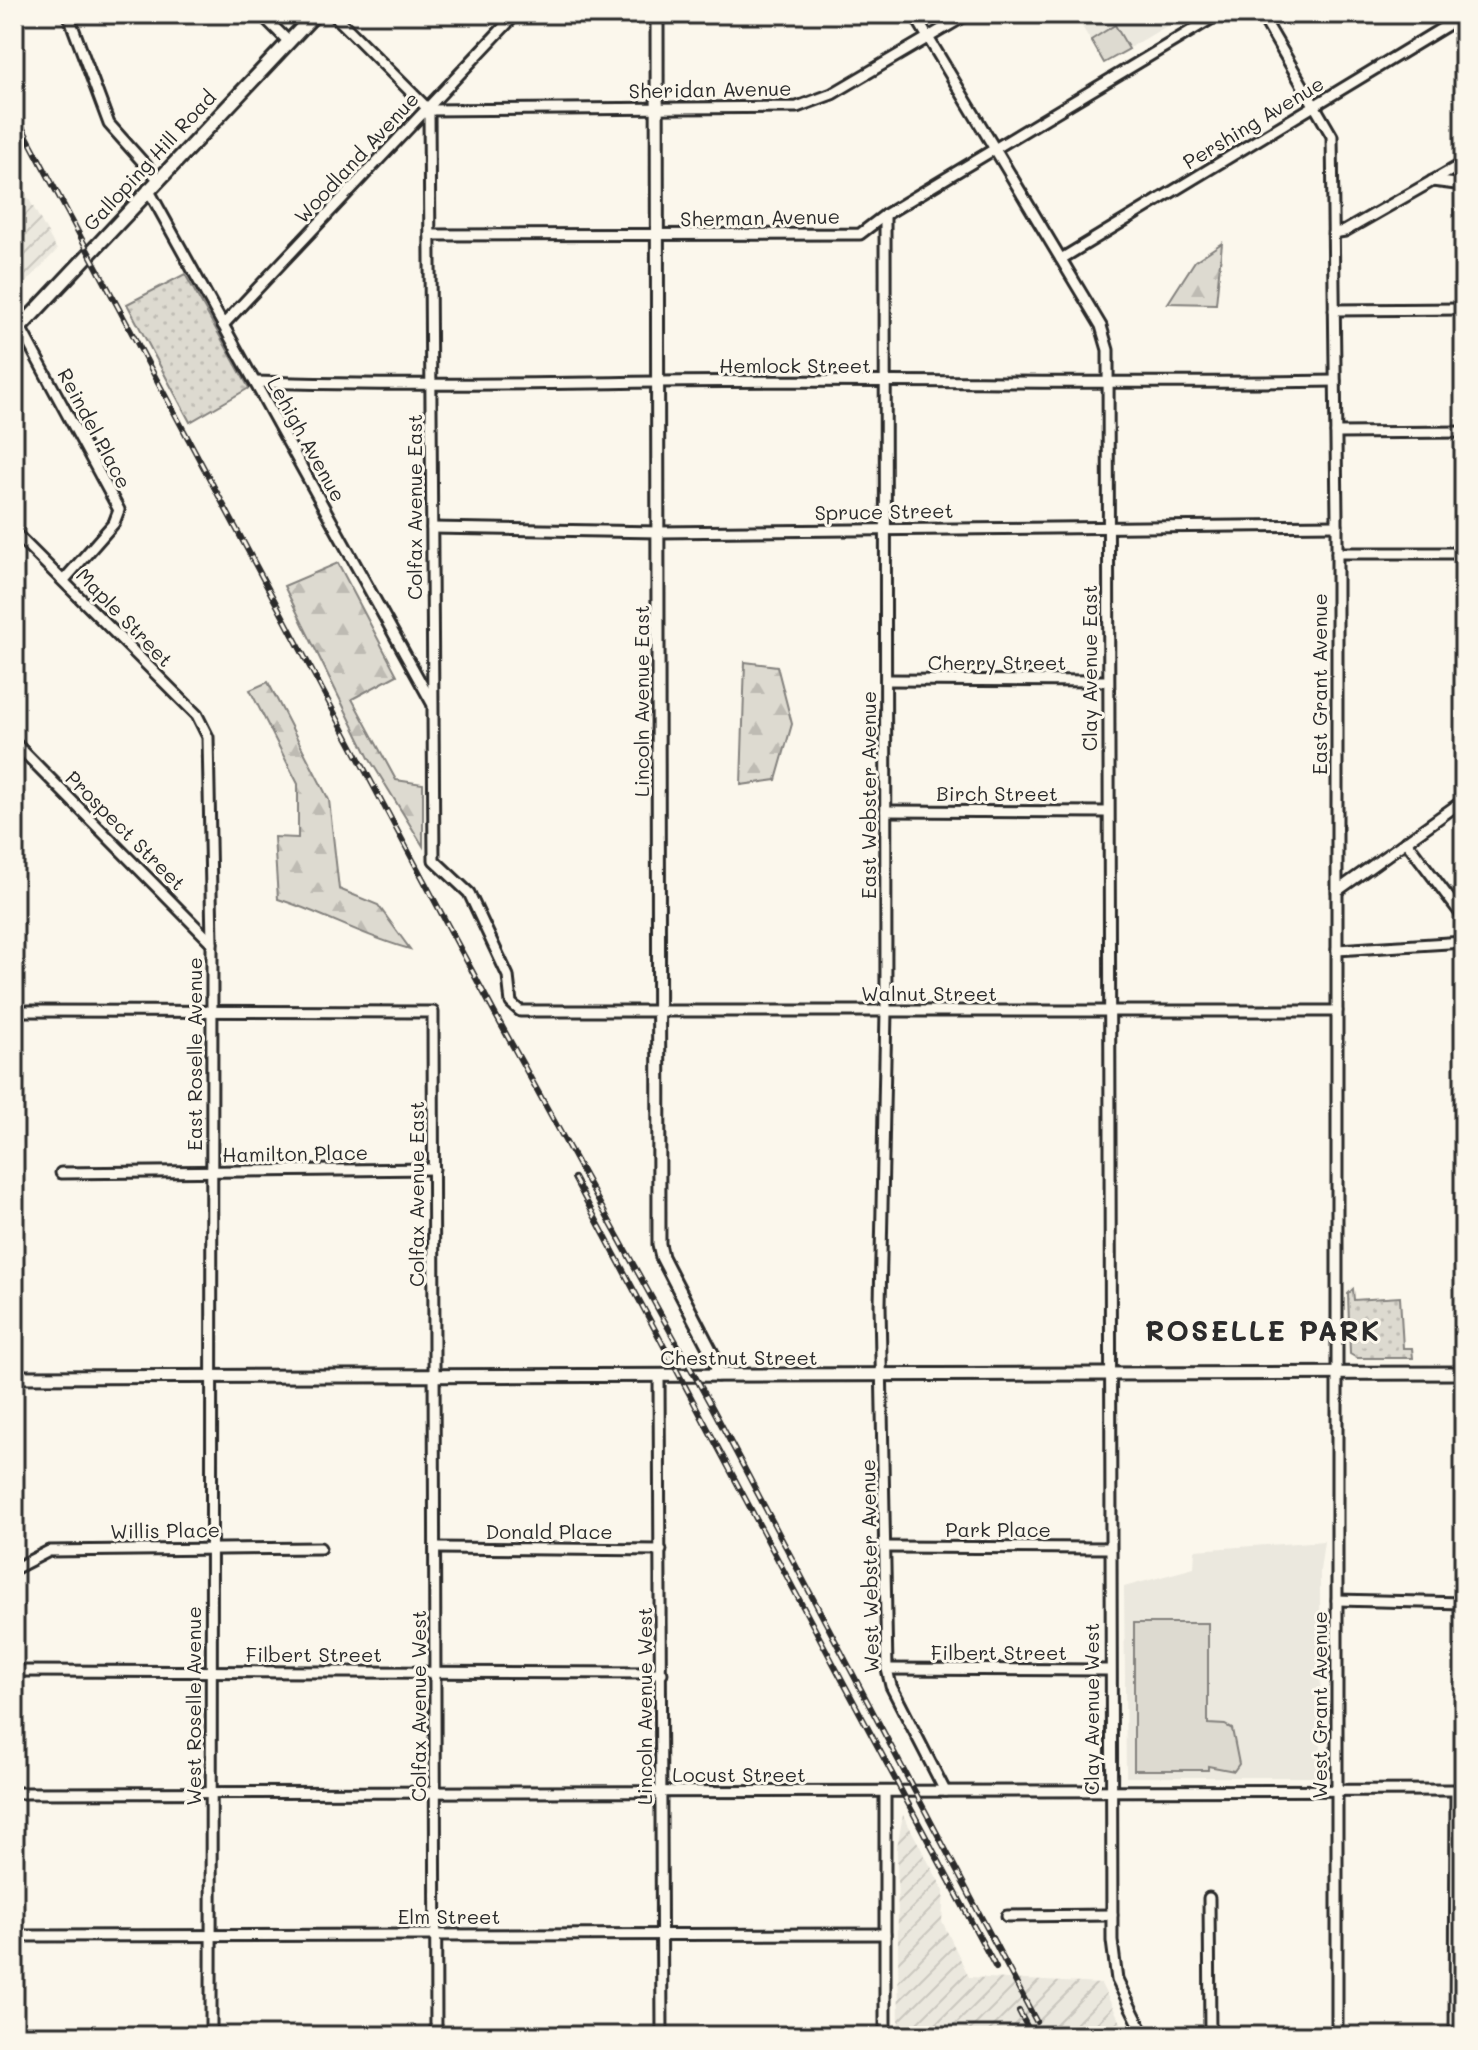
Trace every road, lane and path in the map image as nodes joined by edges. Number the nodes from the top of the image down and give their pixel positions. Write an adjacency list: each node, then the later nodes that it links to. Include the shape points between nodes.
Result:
1 (68, 14): 19 (street, via 109,124)
2 (261, 14): 13 (street)
3 (315, 14): 13 (main road, Galloping Hill Road)
4 (333, 14): 15 (street)
5 (516, 14): 15 (street, Woodland Avenue)
6 (657, 14): 16 (street, Lincoln Avenue East)
7 (914, 14): 12 (street, Clay Avenue East)
8 (968, 14): 12 (street, Sheridan Avenue)
9 (1219, 14): 17 (street, Sherman Avenue)
10 (1261, 14): 14 (street, East Grant Avenue)
11 (1464, 15): 14 (street, Pershing Avenue)
12 (928, 37): 16 (street, Sheridan Avenue, via 832,94 797,107); 17 (street, Clay Avenue East)
13 (289, 42): 19 (main road, Galloping Hill Road)
14 (1314, 106): 24 (street, East Grant Avenue, via 1332,136); 27 (street, Pershing Avenue)
15 (428, 109): 16 (street, Sheridan Avenue); 25 (street, Colfax Avenue East); 30 (street, Woodland Avenue)
16 (658, 109): 26 (street, Lincoln Avenue East)
17 (995, 149): 23 (street, Sherman Avenue); 27 (street, Clay Avenue East)
18 (1464, 163): 20 (street)
19 (158, 179): 22 (main road, Galloping Hill Road)
20 (1432, 181): 21 (street); 24 (street)
21 (1464, 185)
22 (148, 189): 30 (street, Lehigh Avenue); 31 (main road, Galloping Hill Road)
23 (885, 215): 26 (street, Sherman Avenue, via 860,234); 35 (street, East Webster Avenue)
24 (1333, 233): 29 (street, East Grant Avenue)
25 (430, 235): 26 (street, Sherman Avenue); 37 (street, Colfax Avenue East)
26 (658, 236): 34 (street, Lincoln Avenue East)
27 (1061, 259): 36 (street, Clay Avenue East, via 1106,336)
28 (1464, 309): 29 (street)
29 (1334, 310): 32 (street, East Grant Avenue)
30 (223, 325): 33 (street, Lehigh Avenue)
31 (17, 331): 48 (street, Reindel Place, via 119,510 114,523)
32 (1335, 381): 36 (street, Hemlock Street); 39 (street, East Grant Avenue)
33 (255, 382): 37 (street, Hemlock Street); 51 (street, Lehigh Avenue)
34 (658, 382): 35 (street, Hemlock Street); 37 (street, Hemlock Street); 45 (street, Lincoln Avenue East)
35 (885, 383): 36 (street, Hemlock Street); 43 (street, East Webster Avenue)
36 (1108, 384): 41 (street, Clay Avenue East)
37 (431, 387): 42 (street, Colfax Avenue East)
38 (1464, 432): 39 (street)
39 (1336, 433): 40 (street, East Grant Avenue)
40 (1337, 525): 41 (street, Spruce Street); 46 (street, East Grant Avenue)
41 (1106, 527): 43 (street, Spruce Street); 50 (street, Clay Avenue East)
42 (432, 528): 45 (street, Spruce Street); 51 (street, Colfax Avenue East)
43 (886, 529): 45 (street, Spruce Street); 49 (street, East Webster Avenue)
44 (14, 532): 48 (street, Maple Street)
45 (659, 532): 65 (street, Lincoln Avenue East)
46 (1337, 553): 47 (street); 58 (street, East Grant Avenue)
47 (1464, 553)
48 (64, 580): 52 (street, Maple Street, via 197,715)
49 (886, 680): 50 (street, Cherry Street); 55 (street, East Webster Avenue)
50 (1107, 681): 56 (street, Clay Avenue East)
51 (434, 706): 64 (street, Colfax Avenue East, via 434,860 469,893 508,976 511,1003)
52 (206, 731): 61 (street, East Roselle Avenue)
53 (14, 742): 61 (street, Prospect Street)
54 (1464, 800): 57 (street)
55 (886, 811): 56 (street, Birch Street); 66 (street, East Webster Avenue)
56 (1108, 812): 67 (street, Clay Avenue East)
57 (1406, 841): 58 (street); 59 (street)
58 (1337, 891): 62 (street, East Grant Avenue)
59 (1464, 918)
60 (1464, 942): 62 (street)
61 (212, 943): 69 (street, East Roselle Avenue)
62 (1337, 950): 68 (street, East Grant Avenue)
63 (14, 1011): 69 (street)
64 (520, 1011): 65 (street, Walnut Street)
65 (660, 1011): 66 (street, Walnut Street); 77 (street, Lincoln Avenue East, via 659,1244 716,1361)
66 (886, 1011): 67 (street, Walnut Street); 78 (street, East Webster Avenue)
67 (1109, 1011): 68 (street, Walnut Street); 74 (street, Clay Avenue East)
68 (1337, 1011): 75 (street, East Grant Avenue)
69 (210, 1014): 70 (street, Colfax Avenue East, via 433,1012); 72 (street, East Roselle Avenue)
70 (434, 1169): 72 (street, Hamilton Place); 80 (street, Colfax Avenue East)
71 (61, 1173): 72 (street, Hamilton Place)
72 (211, 1173): 79 (street, East Roselle Avenue)
73 (1464, 1373): 75 (street, Chestnut Street)
74 (1112, 1374): 75 (street, Chestnut Street); 78 (street, Chestnut Street); 86 (street, Clay Avenue West)
75 (1337, 1374): 89 (street, West Grant Avenue)
76 (659, 1375): 77 (street, Chestnut Street); 80 (street, Chestnut Street); 87 (street, Lincoln Avenue West)
77 (717, 1375): 78 (street, Chestnut Street)
78 (883, 1375): 83 (street, West Webster Avenue)
79 (212, 1376): 80 (street, Chestnut Street); 81 (street, Chestnut Street); 82 (street, West Roselle Avenue)
80 (436, 1376): 85 (street, Colfax Avenue West)
81 (14, 1377)
82 (212, 1547): 84 (street, Willis Place); 88 (street, Willis Place, via 49,1551); 94 (street, West Roselle Avenue)
83 (886, 1547): 86 (street, Park Place); 91 (street, West Webster Avenue)
84 (320, 1548)
85 (436, 1548): 87 (street, Donald Place); 95 (street, Colfax Avenue West)
86 (1109, 1548): 92 (street, Clay Avenue West)
87 (661, 1550): 96 (street, Lincoln Avenue West)
88 (14, 1569)
89 (1337, 1600): 90 (street); 98 (street, West Grant Avenue)
90 (1464, 1603)
91 (887, 1669): 92 (street, Filbert Street); 101 (street, West Webster Avenue)
92 (1110, 1670): 97 (street, Clay Avenue West)
93 (14, 1671): 94 (street, Filbert Street)
94 (211, 1671): 95 (street, Filbert Street); 102 (street, West Roselle Avenue)
95 (435, 1672): 96 (street, Filbert Street); 103 (street, Colfax Avenue West)
96 (662, 1673): 100 (street, Lincoln Avenue West)
97 (1109, 1790): 98 (street, Locust Street); 101 (street, Locust Street); 107 (street, Clay Avenue West)
98 (1337, 1790): 99 (street, Locust Street); 120 (street, West Grant Avenue)
99 (1460, 1790): 121 (street)
100 (662, 1791): 103 (street, Locust Street); 104 (street, Locust Street); 110 (street, Lincoln Avenue West)
101 (945, 1791): 104 (street, Locust Street)
102 (210, 1792): 103 (street, Locust Street); 105 (street, Locust Street); 112 (street, West Roselle Avenue)
103 (435, 1792): 109 (street, Colfax Avenue West)
104 (885, 1792): 111 (street)
105 (14, 1793)
106 (1209, 1898): 119 (street)
107 (1112, 1915): 108 (street); 118 (street, Clay Avenue West, via 1117,1980)
108 (1007, 1916)
109 (436, 1934): 110 (street, Elm Street); 112 (street, Elm Street); 115 (street, Colfax Avenue West)
110 (664, 1934): 111 (street, Elm Street); 116 (street, Lincoln Avenue West)
111 (885, 1934): 117 (street)
112 (211, 1935): 113 (street, Elm Street); 114 (street, West Roselle Avenue)
113 (14, 1936)
114 (211, 2036)
115 (436, 2036)
116 (662, 2036)
117 (885, 2036)
118 (1145, 2036)
119 (1210, 2036)
120 (1337, 2036)
121 (1455, 2036)

